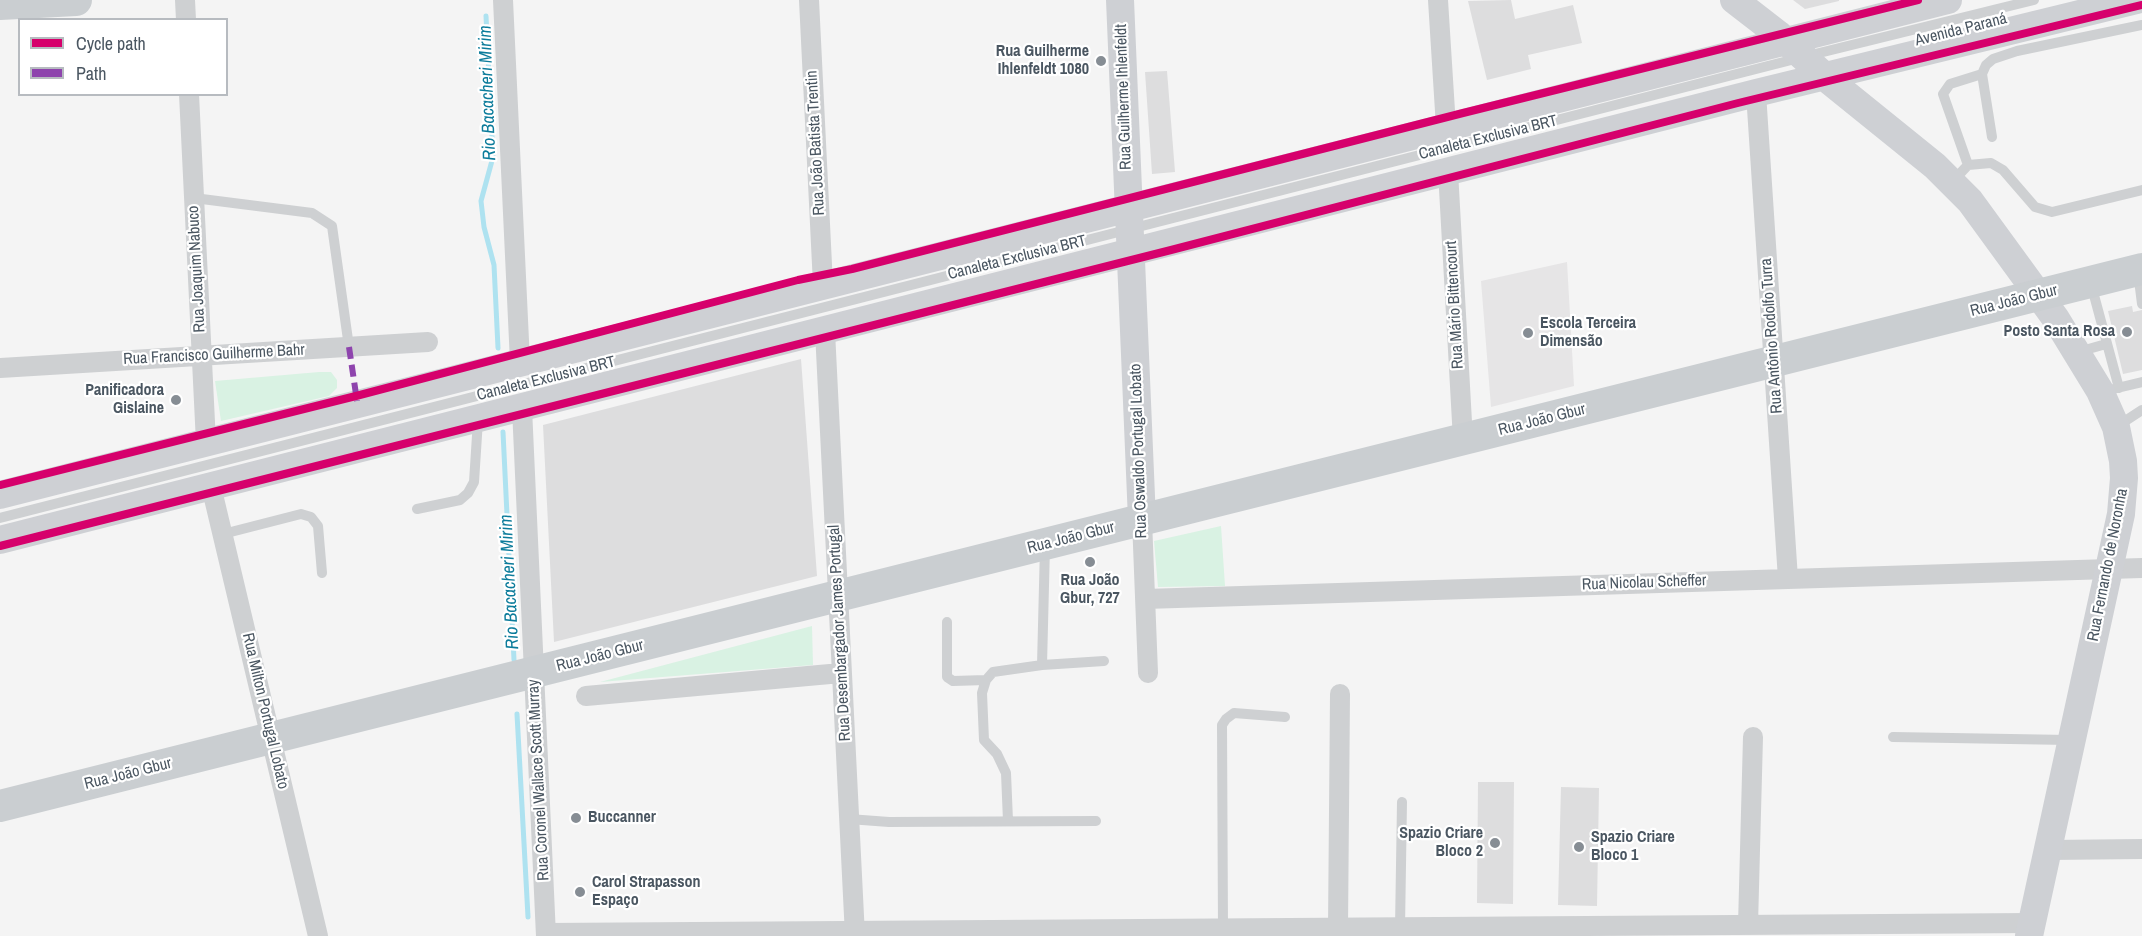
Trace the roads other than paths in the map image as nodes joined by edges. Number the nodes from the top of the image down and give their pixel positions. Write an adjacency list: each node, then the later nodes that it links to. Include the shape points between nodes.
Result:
1 (76, 0): 11 (main road)
2 (185, 0): 12 (street)
3 (503, 0): 39 (street)
4 (809, 0): 28 (street, Rua João Batista Trentin)
5 (1120, 0): 25 (street, Rua Guilherme Ihlenfeldt)
6 (1438, 0): 19 (street)
7 (1734, 0): 14 (street, Rua Fernando de Noronha)
8 (1947, 0): 14 (street, Avenida Paraná)
9 (2034, 0): 14 (lane, Canaleta Exclusiva BRT)
10 (2137, 0): 16 (street, Avenida Paraná)
11 (0, 4)
12 (186, 18)
13 (2142, 25): 15 (lane, via 2017,51 1993,59)
14 (1794, 49): 16 (street, Rua Fernando de Noronha); 19 (street, Avenida Paraná); 25 (lane, Canaleta Exclusiva BRT)
15 (1982, 74): 20 (lane); 22 (lane, via 1950,84 1943,94)
16 (1826, 77): 17 (street, Avenida Paraná); 22 (street, Rua Fernando de Noronha)
17 (1756, 93): 21 (street, Avenida Paraná); 40 (street, Rua Antônio Rodolfo Turra)
18 (189, 96): 24 (street, Rua Joaquim Nabuco)
19 (1446, 127): 25 (street, Avenida Paraná)
20 (1992, 137)
21 (1448, 171): 25 (street, Avenida Paraná); 48 (street, Rua Mário Bittencourt)
22 (1960, 173): 23 (lane, via 1991,163 2003,170 2034,207 2052,212); 29 (street, Rua Fernando de Noronha, via 1987,222)
23 (2142, 190)
24 (194, 198): 34 (lane, via 312,213 332,226); 36 (street, Rua Joaquim Nabuco)
25 (1129, 230): 28 (street, Avenida Paraná); 31 (street, Avenida Paraná); 37 (lane, Canaleta Exclusiva BRT); 53 (street, Rua Oswaldo Portugal Lobato)
26 (2140, 270): 27 (main road, Rua João Gbur); 30 (lane)
27 (2091, 282): 29 (main road, Rua João Gbur); 33 (lane, via 2106,325)
28 (823, 285): 39 (street, Avenida Paraná)
29 (2039, 295): 35 (street, Rua Fernando de Noronha); 40 (main road, Rua João Gbur)
30 (2142, 304)
31 (825, 331): 38 (street, Avenida Paraná); 61 (street, Rua Desembargador James Portugal)
32 (428, 342): 34 (street, Rua Francisco Guilherme Bahr)
33 (2106, 344): 35 (lane); 43 (lane)
34 (349, 347): 36 (street, Rua Francisco Guilherme Bahr)
35 (2077, 352): 43 (street, Rua Fernando de Noronha)
36 (201, 356): 41 (street, Rua Francisco Guilherme Bahr); 49 (street, Rua Joaquim Nabuco)
37 (628, 358): 38 (lane); 49 (lane, Canaleta Exclusiva BRT)
38 (719, 358): 44 (street, Avenida Paraná)
39 (519, 362): 49 (street, Avenida Paraná)
40 (1774, 362): 48 (main road, Rua João Gbur); 60 (street, Rua Antônio Rodolfo Turra)
41 (0, 368)
42 (2142, 382): 43 (lane)
43 (2110, 390): 47 (street, Rua Fernando de Noronha)
44 (522, 408): 46 (street, Avenida Paraná); 66 (street, Rua Coronel Wallace Scott Murray)
45 (2142, 410): 47 (lane)
46 (478, 419): 49 (street, Avenida Paraná); 51 (lane, via 474,482 468,493 460,500)
47 (2116, 427): 58 (street, Rua Fernando de Noronha, via 2123,461 2124,496)
48 (1463, 440): 53 (main road, Rua João Gbur)
49 (209, 465): 50 (street, Avenida Paraná); 52 (lane, Canaleta Exclusiva BRT); 54 (street, Rua Milton Portugal Lobato); 55 (street, Avenida Paraná)
50 (0, 495)
51 (417, 509)
52 (0, 518)
53 (1142, 520): 56 (main road, Rua João Gbur); 62 (street, Rua Oswaldo Portugal Lobato)
54 (223, 534): 59 (lane, via 301,513 318,526); 75 (street, Rua Milton Portugal Lobato)
55 (0, 540)
56 (1045, 544): 61 (main road, Rua João Gbur); 65 (lane)
57 (2142, 568): 58 (street, Rua Nicolau Scheffer)
58 (2110, 569): 60 (street, Rua Nicolau Scheffer); 76 (street, Rua Fernando de Noronha)
59 (322, 573)
60 (1788, 579): 62 (street, Rua Nicolau Scheffer)
61 (838, 596): 66 (main road, Rua João Gbur); 67 (street, Rua Desembargador James Portugal)
62 (1145, 599): 68 (street, Rua Oswaldo Portugal Lobato)
63 (947, 622): 69 (lane, via 947,677 953,681)
64 (1104, 661): 65 (lane)
65 (1042, 665): 69 (lane, via 993,672)
66 (534, 672): 75 (main road, Rua João Gbur); 93 (street, Rua Coronel Wallace Scott Murray)
67 (842, 673): 71 (street); 79 (street, Rua Desembargador James Portugal)
68 (1148, 673)
69 (986, 680): 80 (lane, via 982,693 984,740 1006,772)
70 (1340, 694): 85 (street)
71 (586, 696)
72 (1285, 717): 87 (lane, via 1234,713 1222,725)
73 (1753, 737): 84 (street)
74 (1893, 737): 76 (lane)
75 (271, 738): 78 (main road, Rua João Gbur); 94 (street, Rua Milton Portugal Lobato)
76 (2072, 740): 83 (street, Rua Fernando de Noronha)
77 (1402, 802): 86 (lane)
78 (0, 806)
79 (849, 819): 80 (lane); 92 (street, Rua Desembargador James Portugal)
80 (1008, 821): 81 (lane)
81 (1096, 821)
82 (2142, 849): 83 (street)
83 (2049, 850): 89 (street, Rua Fernando de Noronha)
84 (1748, 925): 88 (street); 90 (street)
85 (1338, 928): 86 (street); 87 (street)
86 (1401, 928): 90 (street)
87 (1223, 929): 91 (street)
88 (1795, 930): 89 (street)
89 (2030, 930)
90 (1487, 932)
91 (1172, 933): 92 (street)
92 (854, 934): 93 (street)
93 (546, 935)
94 (318, 936)

